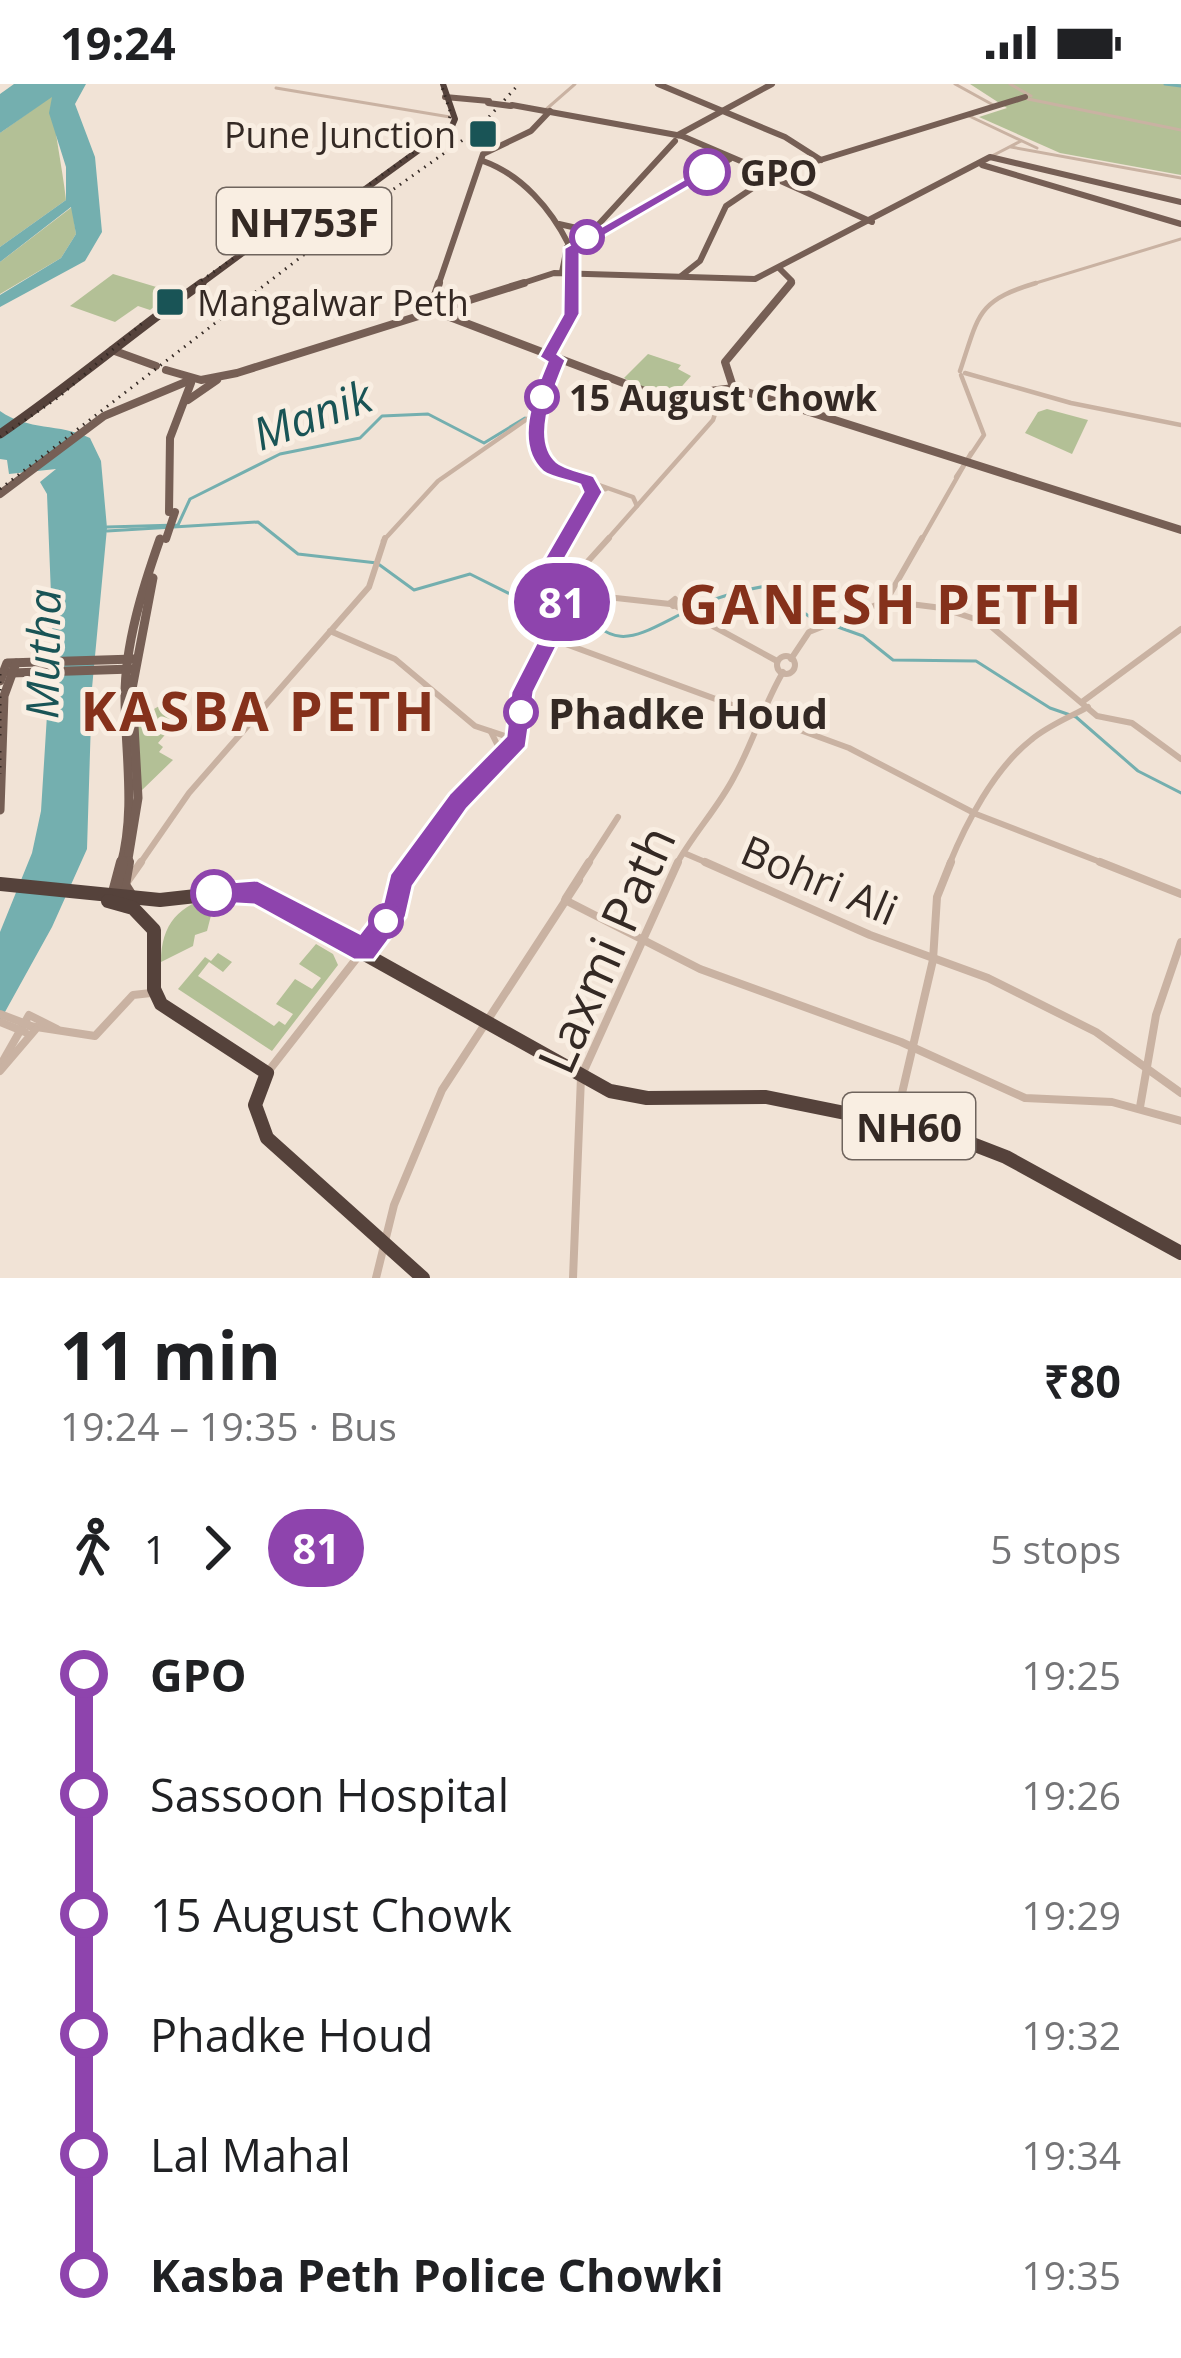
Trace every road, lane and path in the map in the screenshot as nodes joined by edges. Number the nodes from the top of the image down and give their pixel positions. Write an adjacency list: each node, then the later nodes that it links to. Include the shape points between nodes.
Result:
1 (441, 84): 9 (highway)
2 (575, 84): 12 (street)
3 (662, 84): 11 (main road)
4 (773, 84): 11 (main road)
5 (955, 84): 10 (street)
6 (1010, 84): 8 (street)
7 (279, 86): 9 (street, via 431,114)
8 (1028, 98): 10 (main road); 14 (street)
9 (447, 102): 12 (main road, bridge); 37 (highway, NH753F, via 448,125 363,189 268,234); 37 (highway, NH753F, via 452,126 357,195 263,240)
10 (997, 107): 13 (main road)
11 (724, 109): 15 (main road); 20 (main road)
12 (548, 111): 15 (main road); 15 (main road); 21 (main road, via 531,131 489,150)
13 (969, 116): 16 (street); 20 (main road)
14 (1181, 129)
15 (679, 138): 19 (main road); 26 (main road)
16 (1016, 144): 17 (street); 17 (street); 18 (street)
17 (1037, 150): 24 (street)
18 (991, 158): 22 (main road); 25 (main road); 27 (main road)
19 (729, 160): 23 (main road); 28 (main road)
20 (824, 160): 23 (main road)
21 (487, 164): 29 (main road); 38 (main road)
22 (982, 165): 27 (main road); 30 (main road)
23 (773, 176): 27 (main road); 36 (main road, via 726,206 700,261)
24 (1181, 178)
25 (1181, 202)
26 (603, 220): 28 (main road); 31 (main road)
27 (872, 221): 34 (main road)
28 (614, 222): 33 (main road)
29 (559, 224): 31 (main road); 33 (main road)
30 (1181, 224)
31 (590, 231): 33 (main road)
32 (1181, 239): 41 (street, via 985,303)
33 (572, 246): 35 (main road)
34 (779, 269): 36 (main road, via 749,284); 45 (main road, via 788,283 726,356)
35 (569, 275): 36 (main road); 38 (main road); 38 (main road); 40 (main road, via 572,314)
36 (681, 278)
37 (200, 282): 39 (highway, NH753F)
38 (433, 311): 40 (main road); 42 (main road); 43 (main road)
39 (113, 355): 43 (main road); 46 (highway, NH753F); 46 (highway, NH753F)
40 (553, 358): 45 (main road, via 661,397); 48 (street)
41 (962, 373): 49 (street); 51 (street, via 984,435)
42 (217, 380): 43 (main road); 47 (main road)
43 (192, 381): 44 (main road); 47 (main road)
44 (171, 390): 47 (main road); 55 (main road, via 93,423)
45 (729, 391): 51 (main road); 56 (street)
46 (54, 395): 50 (highway, NH753F)
47 (186, 398): 66 (main road, bridge, via 172,512 144,584)
48 (540, 410): 52 (street, via 543,460); 61 (street, via 499,434 392,528 368,587)
49 (1181, 425)
50 (0, 430)
51 (967, 460): 57 (main road); 59 (street)
52 (587, 481): 53 (street); 54 (street)
53 (608, 488): 54 (street); 56 (street)
54 (593, 492): 58 (street, via 550,566)
55 (0, 494)
56 (639, 500): 58 (street)
57 (1181, 532)
58 (562, 592): 62 (street); 63 (street, via 673,605)
59 (886, 601): 64 (street, via 809,632); 69 (street, via 987,623)
60 (1181, 629): 69 (street)
61 (330, 631): 71 (street, via 395,659 466,721); 84 (street, via 188,793)
62 (551, 639): 70 (street); 72 (street, via 522,692)
63 (761, 654): 65 (street); 68 (street)
64 (790, 658): 65 (street); 68 (street, Laxmi Path, via 795,669)
65 (777, 661): 68 (street)
66 (131, 664): 67 (main road); 75 (main road, via 123,733)
67 (11, 670): 76 (main road)
68 (781, 676): 70 (street, Laxmi Path)
69 (1084, 705): 74 (street, via 1100,718 1132,723); 77 (street, via 1032,738)
70 (758, 716): 77 (street, via 849,748); 79 (street, Laxmi Path, via 734,778)
71 (491, 732): 72 (street); 73 (street)
72 (518, 740): 73 (street)
73 (502, 754): 87 (street, via 400,883 396,908)
74 (1181, 759)
75 (134, 799): 82 (main road); 84 (main road)
76 (0, 810)
77 (976, 814): 81 (street); 88 (street, via 937,897)
78 (618, 817): 83 (street)
79 (683, 853): 86 (street, Laxmi Path); 88 (street, Bohri Ali)
80 (0, 884): 82 (highway, NH60)
81 (1181, 894)
82 (112, 898): 84 (highway, NH60)
83 (566, 899): 86 (street); 91 (street)
84 (142, 901): 87 (highway, NH60, via 250,890); 89 (highway, via 157,943)
85 (1181, 942): 95 (street)
86 (642, 944): 94 (street); 98 (street, Laxmi Path)
87 (364, 950): 91 (highway, NH60); 97 (street)
88 (933, 960): 94 (street); 95 (street, Bohri Ali, via 1077,1021)
89 (154, 994): 92 (street, via 133,995 95,1036); 97 (highway)
90 (0, 1018): 93 (street, bridge)
91 (487, 1022): 98 (highway, NH60); 103 (street, via 432,1112)
92 (57, 1029): 93 (street); 96 (street, via 29,1015)
93 (30, 1030): 96 (street)
94 (913, 1047): 100 (street, via 1028,1099); 102 (street)
95 (1148, 1068): 99 (street, Bohri Ali); 100 (street)
96 (0, 1069)
97 (268, 1072): 103 (highway, via 255,1105 267,1138)
98 (581, 1077): 102 (highway, NH60, via 647,1098 766,1097); 107 (street, Laxmi Path)
99 (1181, 1093)
100 (1139, 1108): 101 (street)
101 (1181, 1121)
102 (896, 1123): 104 (highway, NH60, via 998,1153)
103 (387, 1244): 105 (street); 106 (highway)
104 (1181, 1253)
105 (376, 1278)
106 (423, 1278)
107 (573, 1278)

